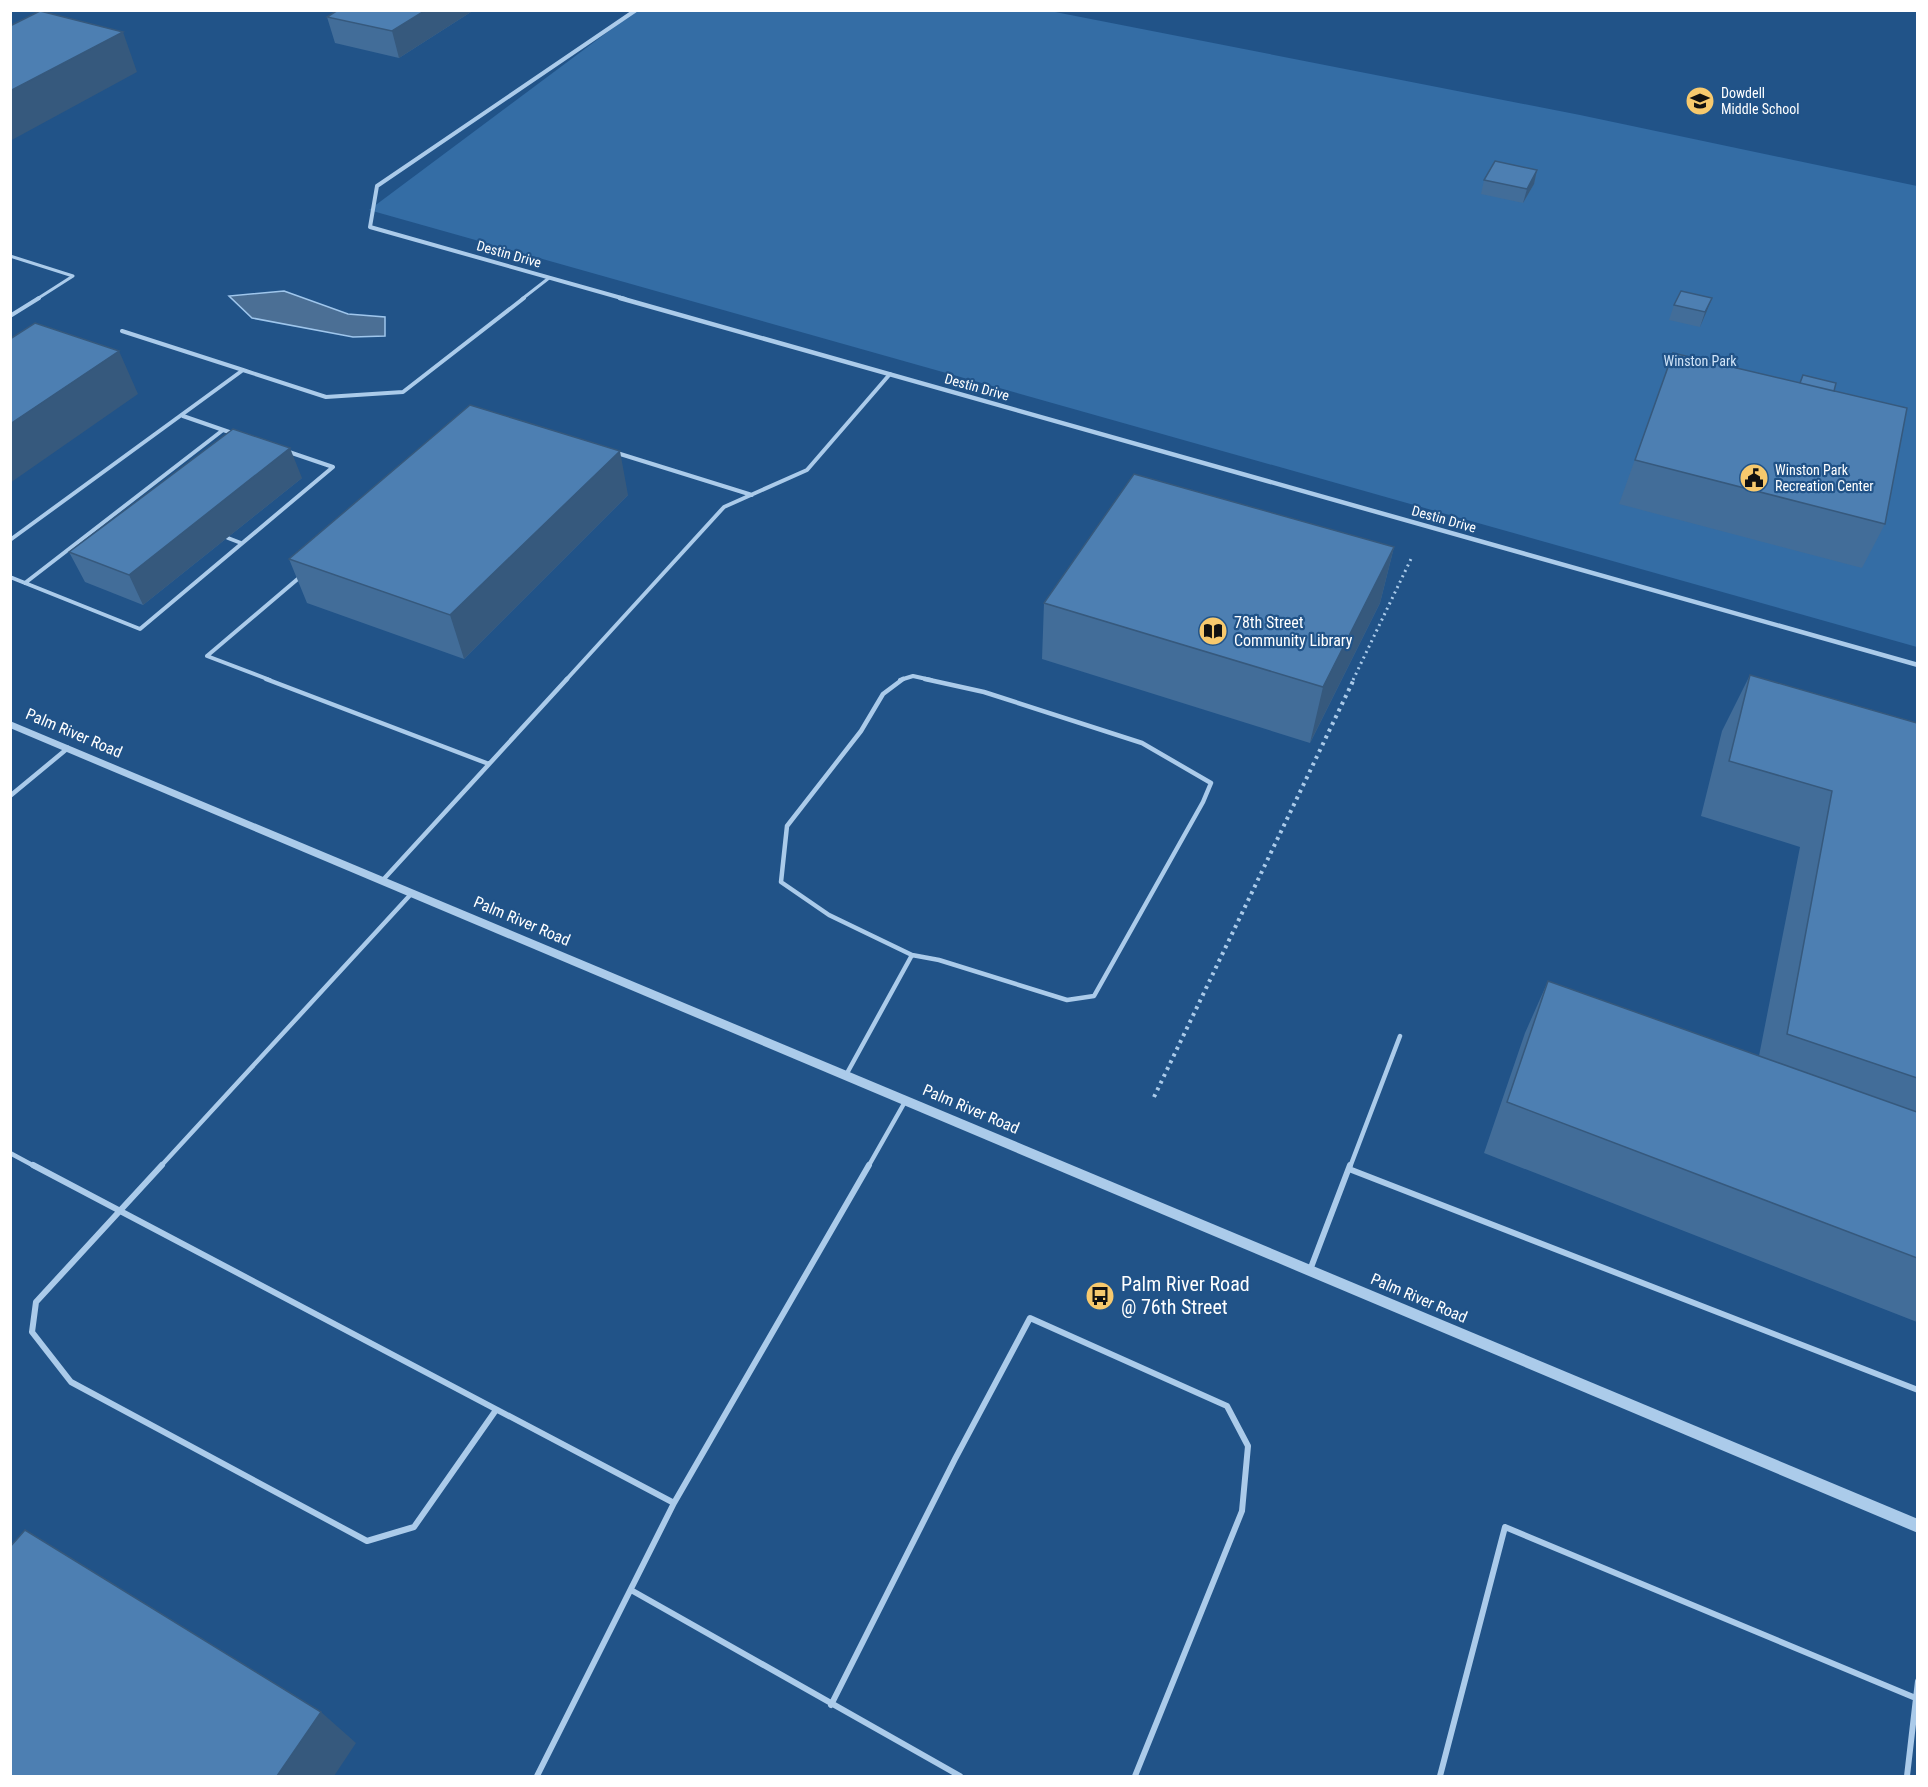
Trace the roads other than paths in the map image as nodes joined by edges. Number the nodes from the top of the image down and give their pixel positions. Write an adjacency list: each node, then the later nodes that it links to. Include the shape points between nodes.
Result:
1 (636, 10): 3 (street, Destin Drive, via 377,186 370,227)
2 (10, 255): 4 (lane, via 73,276)
3 (549, 278): 6 (lane, via 403,392 326,396); 7 (street, Destin Drive)
4 (10, 316)
5 (122, 331): 6 (lane)
6 (243, 370): 8 (lane)
7 (890, 374): 13 (lane, via 807,470); 22 (street, Destin Drive)
8 (183, 416): 9 (lane); 17 (lane)
9 (223, 430): 10 (lane); 14 (lane)
10 (234, 434)
11 (278, 448): 18 (lane, via 333,467)
12 (608, 450): 13 (lane)
13 (752, 495): 25 (lane, via 724,507)
14 (128, 503): 15 (lane); 21 (lane)
15 (138, 507)
16 (228, 538): 18 (lane)
17 (10, 540)
18 (241, 543): 21 (lane, via 140,629)
19 (305, 573): 25 (lane, via 207,656)
20 (10, 577): 21 (lane)
21 (25, 583)
22 (1917, 665)
23 (10, 724): 24 (street, Palm River Road)
24 (68, 748): 26 (lane); 27 (street, Palm River Road)
25 (489, 764): 27 (lane)
26 (10, 796)
27 (382, 880): 28 (street, Palm River Road)
28 (412, 893): 31 (street, Palm River Road); 35 (lane)
29 (912, 955): 29 (lane, via 1067,1000 1094,996 1211,783 1142,742 984,692 913,676 901,679 883,694 861,731 787,826 781,882 830,915); 31 (lane)
30 (1400, 1036): 34 (lane)
31 (846, 1075): 32 (street, Palm River Road)
32 (906, 1100): 36 (street, Palm River Road); 39 (lane)
33 (10, 1153): 35 (lane)
34 (1348, 1169): 36 (lane); 37 (lane)
35 (119, 1210): 38 (lane); 38 (lane, via 36,1302 32,1332 71,1382 367,1541 414,1527)
36 (1310, 1270): 40 (street, Palm River Road)
37 (1917, 1390)
38 (496, 1410): 39 (lane)
39 (674, 1503): 41 (lane)
40 (1917, 1526)
41 (631, 1590): 44 (lane); 45 (lane)
42 (1917, 1681): 43 (lane)
43 (1917, 1699): 48 (lane, via 1505,1527); 49 (lane)
44 (831, 1705): 46 (lane); 47 (lane, via 1030,1318 1227,1406 1248,1446 1242,1511)
45 (537, 1776)
46 (960, 1776)
47 (1135, 1776)
48 (1440, 1776)
49 (1907, 1776)

